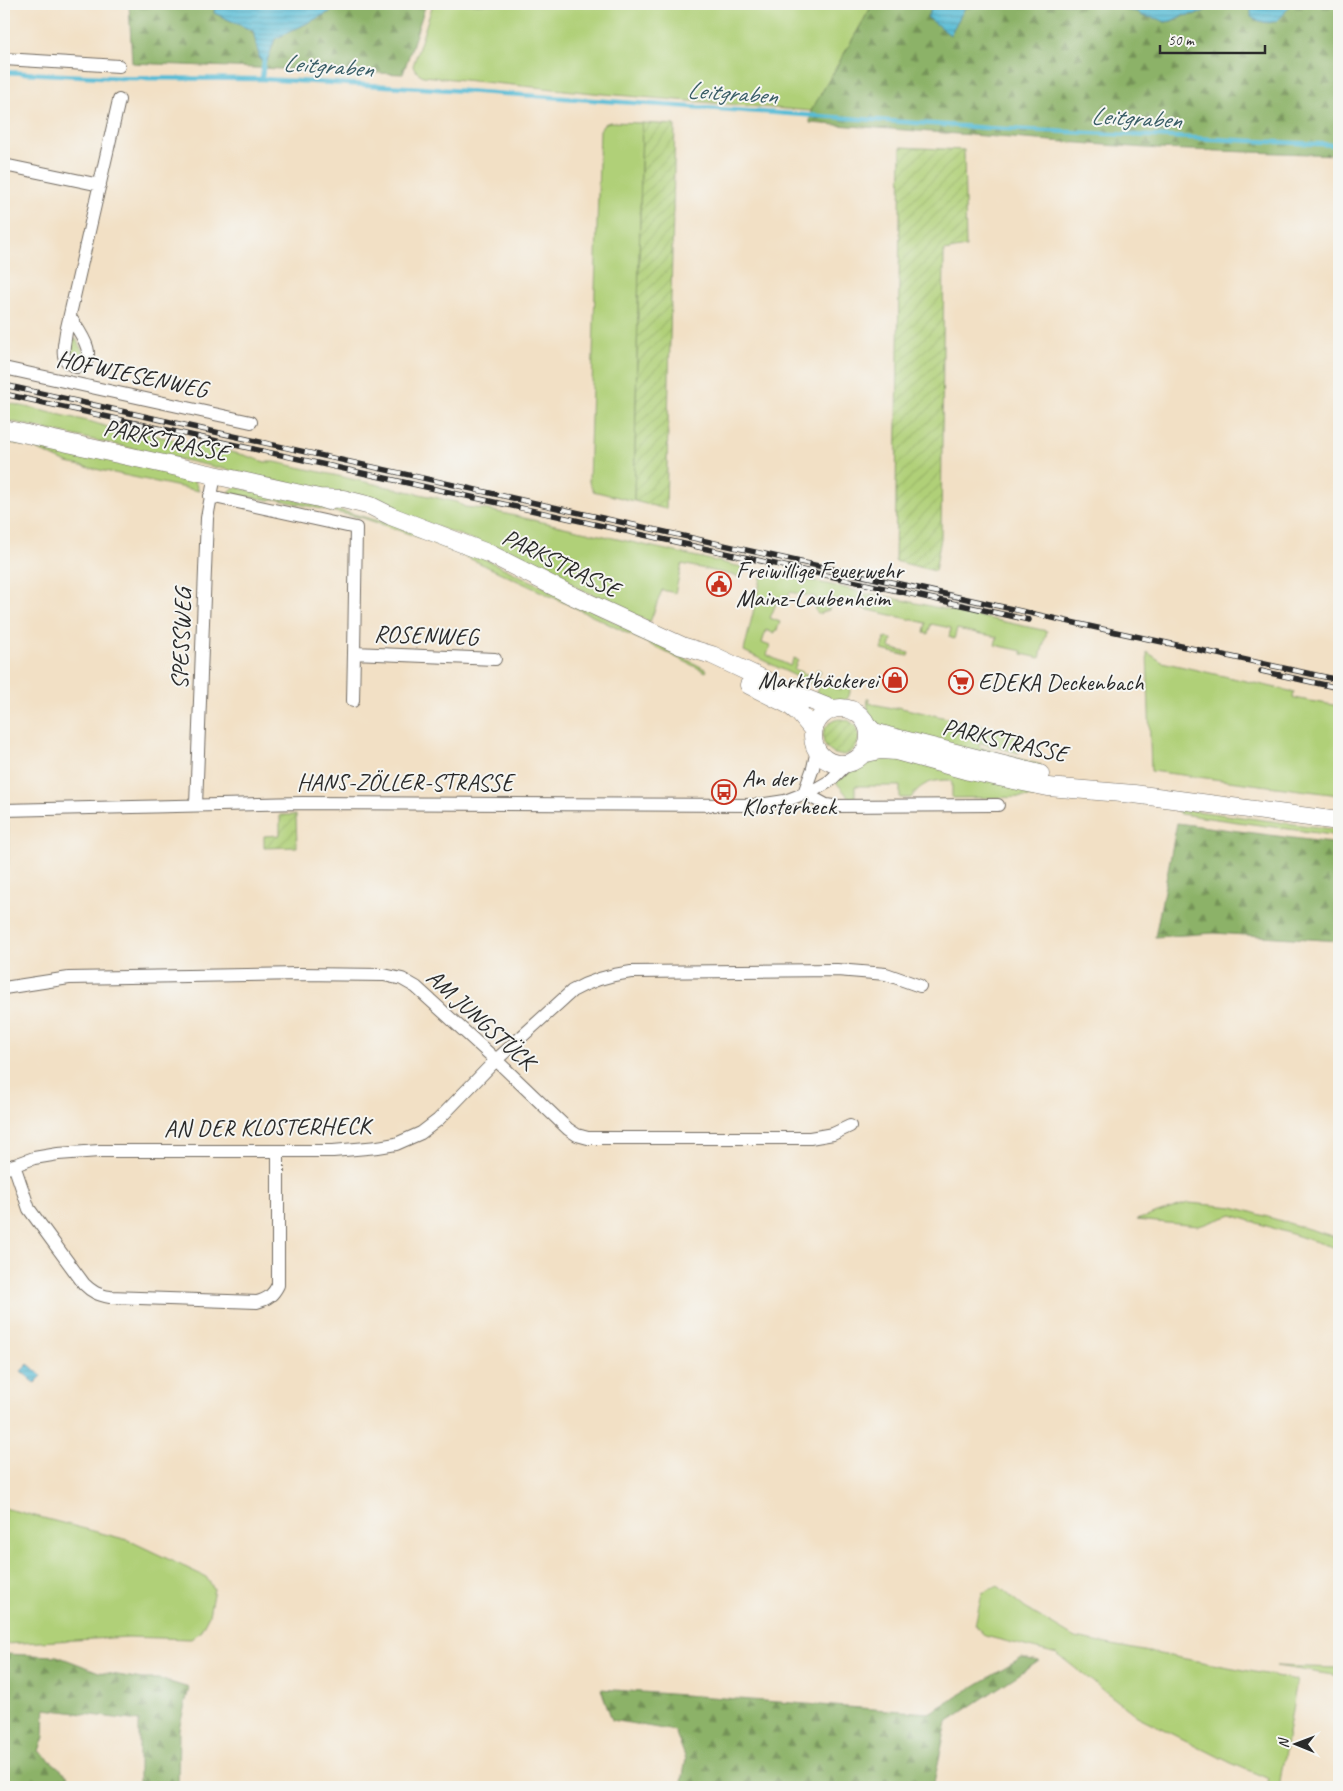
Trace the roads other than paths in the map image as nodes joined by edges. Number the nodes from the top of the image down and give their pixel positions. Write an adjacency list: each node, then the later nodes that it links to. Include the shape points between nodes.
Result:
1 (4, 59): 2 (street)
2 (119, 66)
3 (119, 100): 5 (street)
4 (4, 165): 5 (street)
5 (100, 185): 6 (street)
6 (70, 317): 7 (street, via 63,354); 7 (street, via 87,345 89,355 82,366)
7 (70, 365): 9 (street)
8 (4, 368): 9 (street, HOFWIESENWEG)
9 (66, 382): 10 (street, HOFWIESENWEG)
10 (252, 422)
11 (4, 429): 12 (main road, PARKSTRASSE)
12 (215, 475): 13 (street, SPESSWEG); 14 (main road, PARKSTRASSE, via 371,506 490,554)
13 (210, 496): 15 (street, ROSENWEG, via 356,528); 25 (street, SPESSWEG)
14 (682, 646): 18 (main road, PARKSTRASSE, via 712,655); 20 (main road, PARKSTRASSE, via 707,664 789,705)
15 (354, 654): 16 (street, ROSENWEG); 17 (street, ROSENWEG)
16 (495, 659)
17 (353, 701)
18 (832, 709): 19 (main road, via 853,711); 20 (main road, via 818,719)
19 (867, 725): 22 (main road, via 867,748); 24 (main road, PARKSTRASSE, via 874,732 888,736)
20 (813, 730): 21 (main road)
21 (817, 750): 22 (main road, via 834,763); 23 (street)
22 (855, 759): 23 (street, HANS-ZÖLLER-STRASSE, via 830,781); 24 (main road, PARKSTRASSE, via 880,750 896,751 969,771 1048,787)
23 (804, 793): 25 (street, HANS-ZÖLLER-STRASSE, via 786,801 759,805); 26 (street, via 833,806)
24 (1134, 794): 28 (main road, PARKSTRASSE)
25 (196, 805): 27 (street, HANS-ZÖLLER-STRASSE)
26 (998, 805)
27 (4, 810)
28 (1339, 821)
29 (920, 986): 31 (street, AN DER KLOSTERHECK, via 886,974 837,970 617,974 572,991)
30 (4, 988): 31 (street, AM JUNGSTÜCK, via 69,978 384,975 416,986)
31 (496, 1060): 32 (street, AM JUNGSTÜCK, via 568,1130 588,1138 810,1138 833,1134); 33 (street, AN DER KLOSTERHECK, via 438,1120 421,1133 396,1144 351,1150)
32 (850, 1126)
33 (278, 1152): 34 (street, AN DER KLOSTERHECK, via 99,1151 34,1158); 34 (street, via 278,1285 267,1299 258,1302 98,1295 84,1284 29,1209)
34 (9, 1167)

